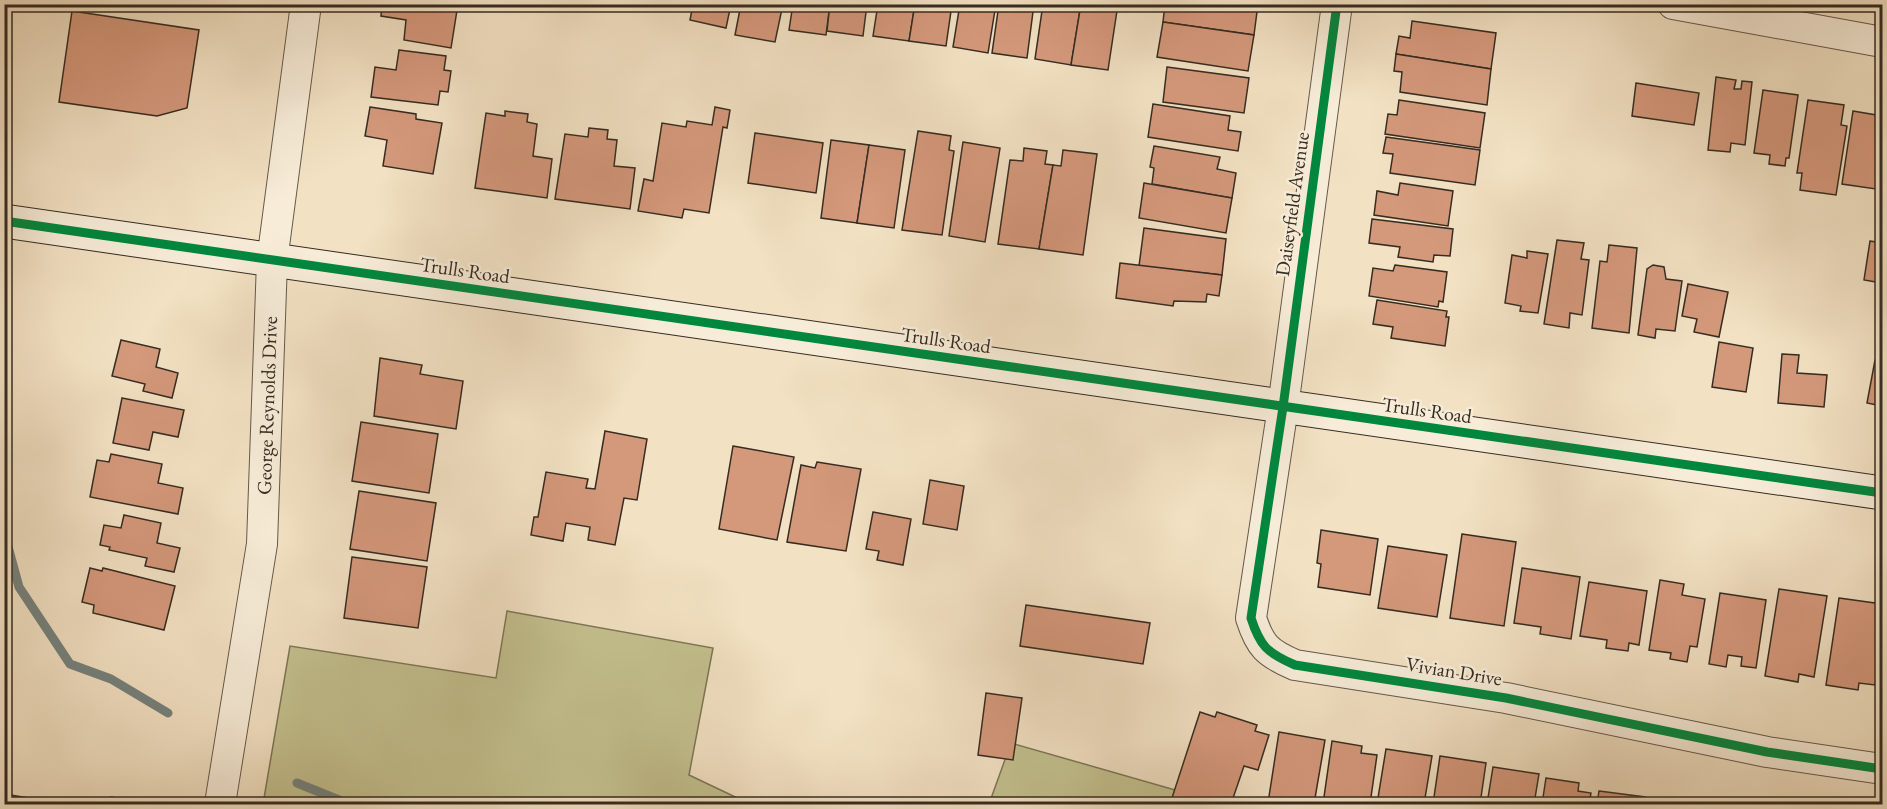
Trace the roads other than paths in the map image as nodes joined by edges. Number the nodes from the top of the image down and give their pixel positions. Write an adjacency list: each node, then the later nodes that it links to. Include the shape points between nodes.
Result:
1 (306, 4): 6 (street, George Reynolds Drive)
2 (1336, 4): 7 (street, Daiseyfield Avenue)
3 (1673, 4): 4 (street)
4 (1882, 42)
5 (4, 221): 6 (street, Trulls Road)
6 (272, 261): 7 (street, Trulls Road); 10 (street, George Reynolds Drive, via 262,544)
7 (1283, 407): 8 (street, Trulls Road); 9 (street, Vivian Drive, via 1251,618 1258,640 1274,656 1295,665 1506,698 1767,752)
8 (1882, 493)
9 (1882, 769)
10 (220, 804)

